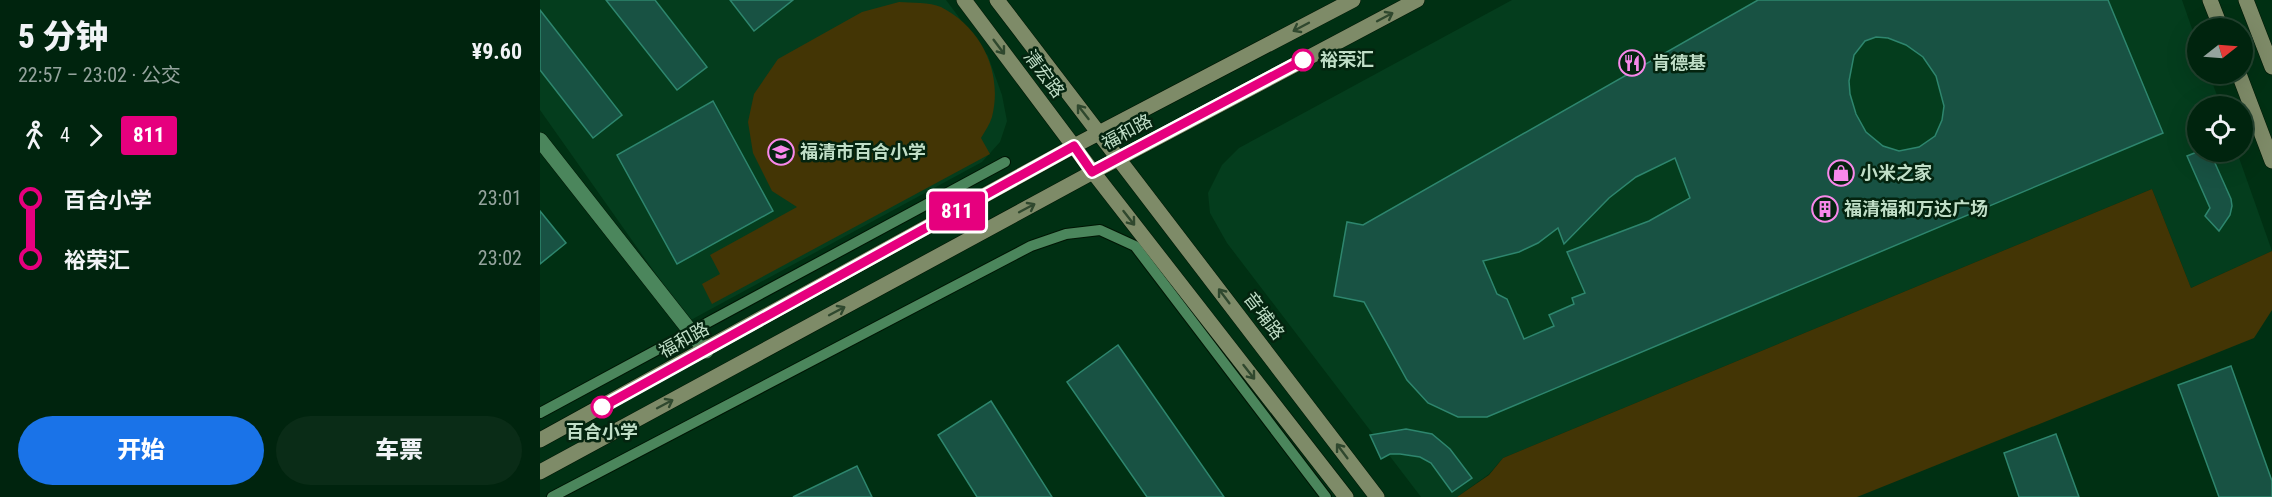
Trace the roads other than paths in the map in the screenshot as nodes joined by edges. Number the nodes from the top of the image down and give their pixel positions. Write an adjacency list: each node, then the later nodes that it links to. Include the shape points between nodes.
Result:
1 (964, 0): 12 (street, 清宏路, one-way to 12)
2 (997, 0): 10 (street, 清宏路, one-way to 2)
3 (1353, 0): 10 (street, 福和路, one-way to 10)
4 (1417, 0): 13 (street, 福和路, one-way to 4)
5 (2211, 0): 7 (street)
6 (2246, 0): 8 (street)
7 (2217, 18)
8 (2272, 67)
9 (2243, 84): 14 (street)
10 (1099, 133): 12 (street, 福和路); 13 (street, 清宏路)
11 (540, 140): 17 (street)
12 (1074, 146): 16 (street, 清宏路); 18 (street, 福和路)
13 (1119, 159): 16 (street, 福和路); 25 (street, 音埔路, one-way to 13)
14 (2272, 161)
15 (1005, 162): 17 (lane)
16 (1092, 172): 21 (street, 福和路, one-way to 16); 24 (street, one-way to 24)
17 (691, 332): 18 (street); 19 (lane)
18 (706, 351): 20 (street, 福和路)
19 (540, 413)
20 (540, 440)
21 (540, 472)
22 (552, 497): 23 (lane, via 1031,246 1066,234 1100,230 1135,246)
23 (1326, 497)
24 (1346, 497)
25 (1377, 497)

